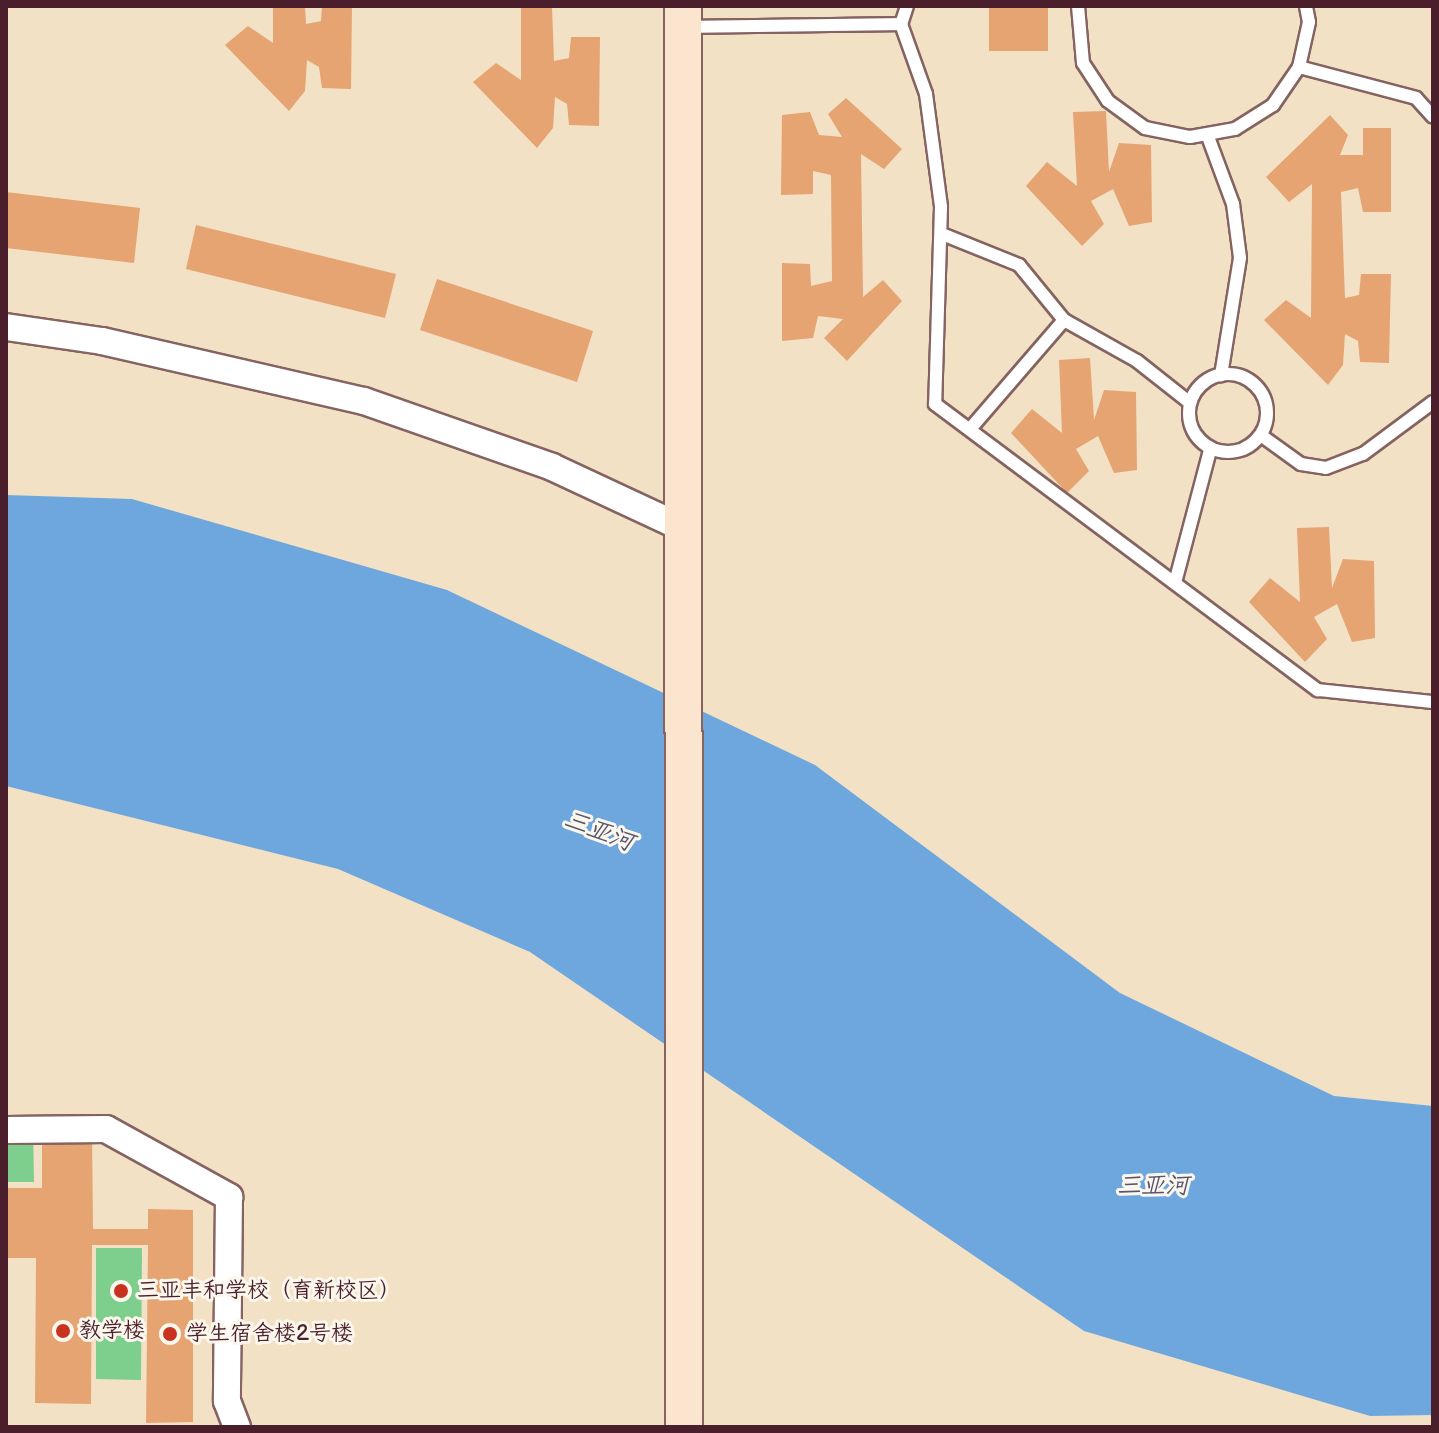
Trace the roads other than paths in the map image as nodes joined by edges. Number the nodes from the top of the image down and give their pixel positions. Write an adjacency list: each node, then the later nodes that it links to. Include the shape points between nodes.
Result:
1 (907, 6): 5 (lane)
2 (1078, 6): 8 (lane, via 1083,63 1108,101 1145,128 1190,137)
3 (1306, 6): 6 (lane, via 1309,22)
4 (683, 16): 5 (lane); 18 (street)
5 (901, 24): 9 (lane, via 926,94)
6 (1299, 67): 7 (lane, via 1416,98); 8 (lane, via 1273,105 1235,129)
7 (1433, 117)
8 (1207, 134): 12 (lane, via 1233,204 1240,258)
9 (942, 234): 10 (lane, via 1019,265); 15 (lane, via 935,404)
10 (1064, 320): 13 (lane, via 1137,361); 15 (lane)
11 (6, 327): 18 (street, via 102,341 364,401 552,467)
12 (1221, 375): 13 (lane, via 1205,379); 16 (lane, via 1232,372 1257,384 1269,409)
13 (1189, 402): 17 (lane, via 1191,430)
14 (1433, 402): 16 (lane, via 1363,454 1326,468 1301,464)
15 (970, 429): 19 (lane)
16 (1262, 436): 17 (lane, via 1238,453)
17 (1210, 450): 19 (lane)
18 (683, 528): 23 (street)
19 (1176, 579): 20 (lane, via 1318,690)
20 (1433, 702)
21 (6, 1130): 22 (street, via 106,1129 229,1197 227,1401)
22 (237, 1427)
23 (684, 1427)

